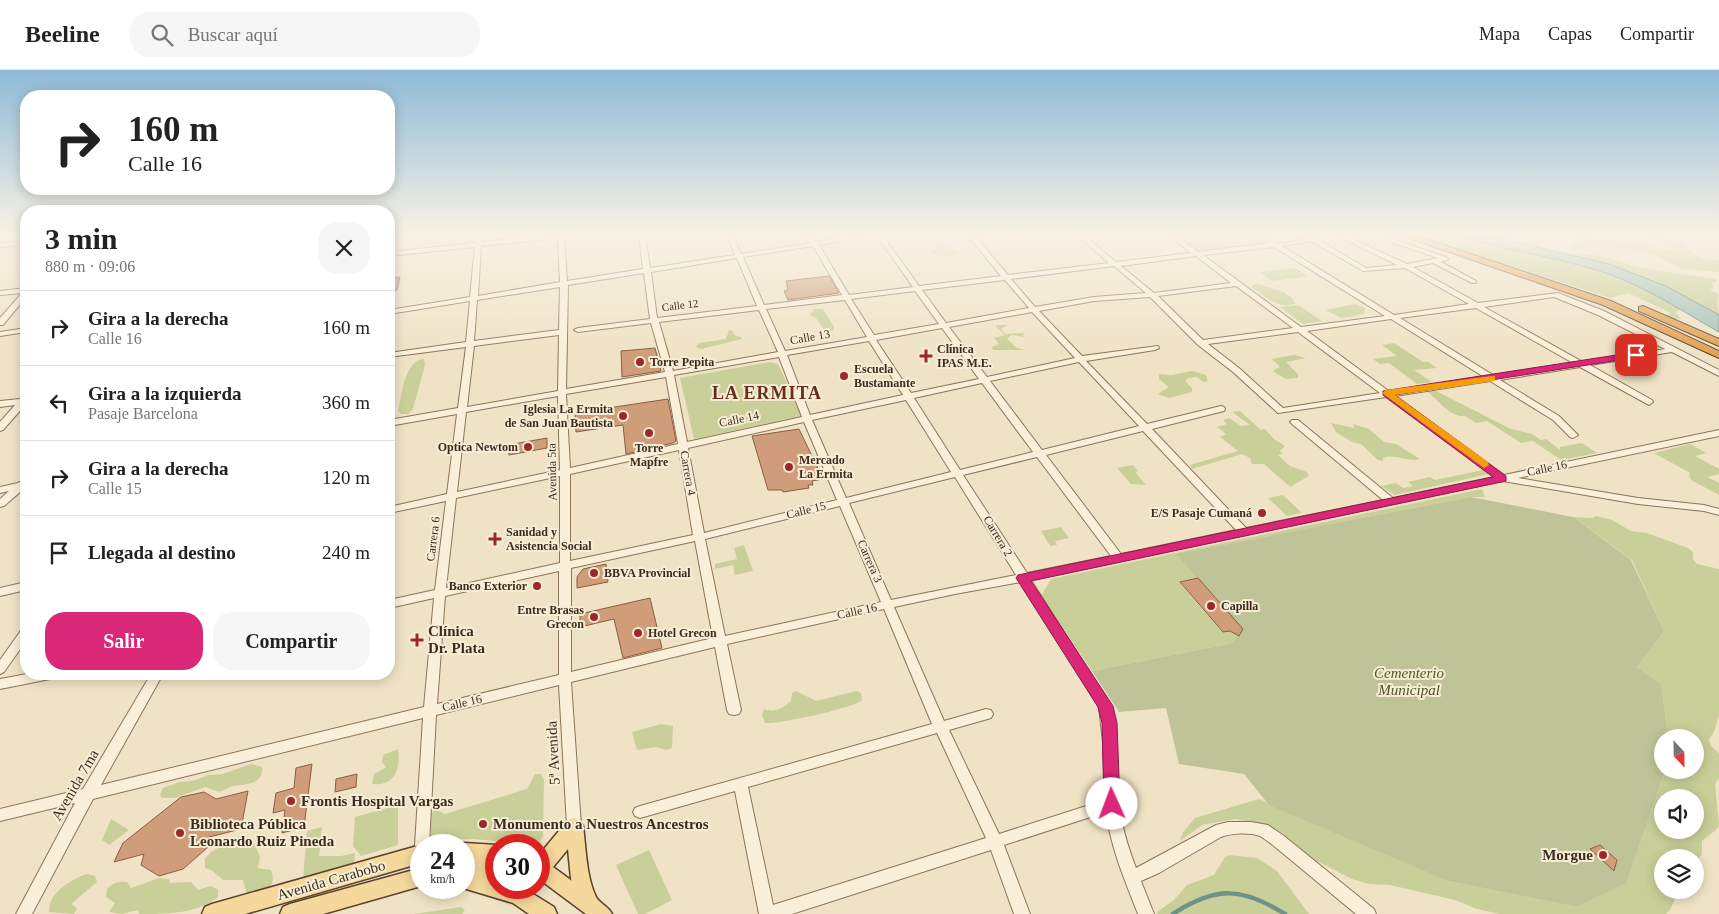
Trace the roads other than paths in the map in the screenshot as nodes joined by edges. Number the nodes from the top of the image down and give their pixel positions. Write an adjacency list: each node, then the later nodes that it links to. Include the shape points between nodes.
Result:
1 (476, 275): 26 (street, Carrera 6)
2 (563, 275): 18 (street, Avenida 5ta)
3 (619, 275): 18 (street)
4 (648, 275): 34 (street, Carrera 4)
5 (747, 275): 30 (street, Carrera 3)
6 (833, 275): 25 (street, Carrera 2)
7 (908, 275): 21 (street)
8 (1011, 275): 16 (street, Calle 12)
9 (1127, 275): 24 (street)
10 (1225, 275): 19 (street)
11 (1324, 275): 33 (street)
12 (1424, 275): 29 (street)
13 (1461, 275): 17 (street)
14 (1525, 275): 28 (highway)
15 (1541, 275): 20 (highway)
16 (1006, 276): 21 (street, Calle 12); 31 (street)
17 (1474, 282)
18 (564, 284): 26 (street); 41 (street, Avenida 5ta)
19 (1237, 284): 24 (street, Calle 13); 38 (street)
20 (1574, 286): 36 (highway); 45 (highway, via 1640,308)
21 (916, 287): 25 (street, Calle 12); 37 (street)
22 (20, 292): 23 (street)
23 (0, 293)
24 (1152, 295): 31 (street, Calle 13, via 1107,298); 44 (street)
25 (845, 296): 30 (street, Calle 12); 43 (street, Carrera 2)
26 (474, 298): 32 (street); 46 (street, Carrera 6)
27 (20, 299): 35 (street)
28 (1607, 303): 36 (highway); 54 (highway)
29 (1479, 305): 33 (street); 49 (street, via 1561,296); 55 (street)
30 (760, 306): 34 (street, Calle 12); 51 (street, Carrera 3)
31 (1034, 310): 37 (street, Calle 13); 53 (street)
32 (395, 311)
33 (1390, 317): 38 (street); 58 (street)
34 (654, 320): 39 (street, Calle 12); 57 (street, Carrera 4)
35 (0, 323)
36 (1661, 324): 48 (highway); 52 (highway)
37 (944, 326): 43 (street, Calle 13); 59 (street)
38 (1298, 329): 44 (street); 60 (street)
39 (578, 330)
40 (20, 331): 42 (street)
41 (563, 332): 46 (street); 61 (street, Avenida 5ta)
42 (0, 334)
43 (872, 339): 51 (street, Calle 13); 62 (street, Carrera 2)
44 (1201, 343): 60 (street, via 1281,411)
45 (1719, 343)
46 (470, 344): 50 (street); 68 (street, Carrera 6)
47 (1155, 348): 53 (street, Calle 14)
48 (1719, 349)
49 (1673, 350): 55 (street); 56 (street)
50 (395, 354)
51 (783, 355): 57 (street, Calle 13); 69 (street, Carrera 3)
52 (1719, 355)
53 (1081, 359): 59 (street, Calle 14); 72 (street)
54 (1719, 360)
55 (1580, 363): 58 (street); 64 (street)
56 (1719, 373)
57 (670, 375): 61 (street, Calle 13); 76 (street, Carrera 4)
58 (1491, 379): 60 (street); 75 (street, via 1556,418)
59 (986, 380): 62 (street, Calle 14); 77 (street)
60 (1386, 393): 80 (street)
61 (562, 394): 68 (street, Calle 13); 78 (street, Avenida 5ta)
62 (909, 396): 69 (street, Calle 14); 79 (street, Carrera 2)
63 (20, 401): 65 (street)
64 (1649, 402)
65 (0, 404)
66 (20, 406): 73 (street)
67 (1221, 409): 72 (street, Calle 15)
68 (462, 411): 70 (street, Calle 13); 84 (street, Carrera 6)
69 (807, 418): 76 (street, Calle 14); 85 (street, Carrera 3)
70 (395, 422)
71 (1294, 422): 86 (street)
72 (1144, 426): 77 (street, Calle 15); 90 (street)
73 (0, 428)
74 (1719, 433): 80 (street, Calle 16)
75 (1573, 435)
76 (683, 446): 78 (street, Calle 14); 91 (street, Carrera 4)
77 (1040, 454): 79 (street, Calle 15); 92 (street)
78 (565, 471): 84 (street, Calle 14); 93 (street, Avenida 5ta)
79 (957, 474): 85 (street, Calle 15); 94 (street, Carrera 2)
80 (1502, 478): 86 (street, Calle 16); 89 (street)
81 (20, 485): 83 (street)
82 (20, 488): 87 (street)
83 (0, 490)
84 (452, 497): 88 (street, Calle 14); 97 (street, Carrera 6)
85 (843, 500): 91 (street, Calle 15); 99 (street, Carrera 3)
86 (1391, 502): 90 (street, Calle 16)
87 (0, 504)
88 (395, 509)
89 (1719, 512)
90 (1244, 532): 92 (street, Calle 16)
91 (699, 536): 93 (street, Calle 15); 101 (street, Carrera 4)
92 (1117, 557): 94 (street, Calle 16)
93 (564, 566): 97 (street, Calle 15); 103 (street, Avenida 5ta)
94 (1023, 578): 99 (street, Calle 16); 113 (street, Carrera 2, via 1105,706 1109,723)
95 (20, 587): 96 (street)
96 (0, 592)
97 (440, 593): 98 (street, Calle 15); 107 (street, Carrera 6)
98 (395, 603)
99 (889, 604): 101 (street, Calle 16); 110 (street, Carrera 3)
100 (20, 641): 102 (street)
101 (720, 641): 103 (street, Calle 16); 108 (street, Carrera 4)
102 (0, 669)
103 (565, 678): 107 (street, Calle 16); 116 (street, 5ª Avenida)
104 (20, 680): 106 (street)
105 (154, 680): 112 (street, Avenida 7ma)
106 (0, 684)
107 (430, 710): 112 (street, Calle 16); 117 (street, Carrera 6)
108 (734, 710)
109 (986, 714): 110 (street)
110 (940, 726): 111 (street); 118 (street, Carrera 3)
111 (740, 783): 114 (street); 131 (street)
112 (88, 794): 115 (street, Calle 16); 127 (street, Avenida 7ma)
113 (1112, 804): 118 (street); 122 (street, Carrera 2)
114 (640, 812)
115 (0, 815)
116 (574, 826): 120 (main road); 126 (main road, via 579,870)
117 (423, 834)
118 (995, 841): 131 (street); 132 (street, Carrera 3)
119 (410, 857): 128 (main road, Avenida Carabobo)
120 (550, 857)
121 (550, 875): 126 (main road)
122 (1131, 878): 125 (street, Carrera 2); 133 (street, via 1216,832 1228,828 1252,828 1263,830 1279,841)
123 (410, 880): 129 (main road, Avenida Carabobo)
124 (475, 882): 130 (main road, via 518,896)
125 (1144, 908)
126 (595, 909)
127 (24, 914)
128 (212, 914)
129 (290, 914)
130 (547, 914)
131 (768, 914)
132 (1022, 914)
133 (1368, 914)

